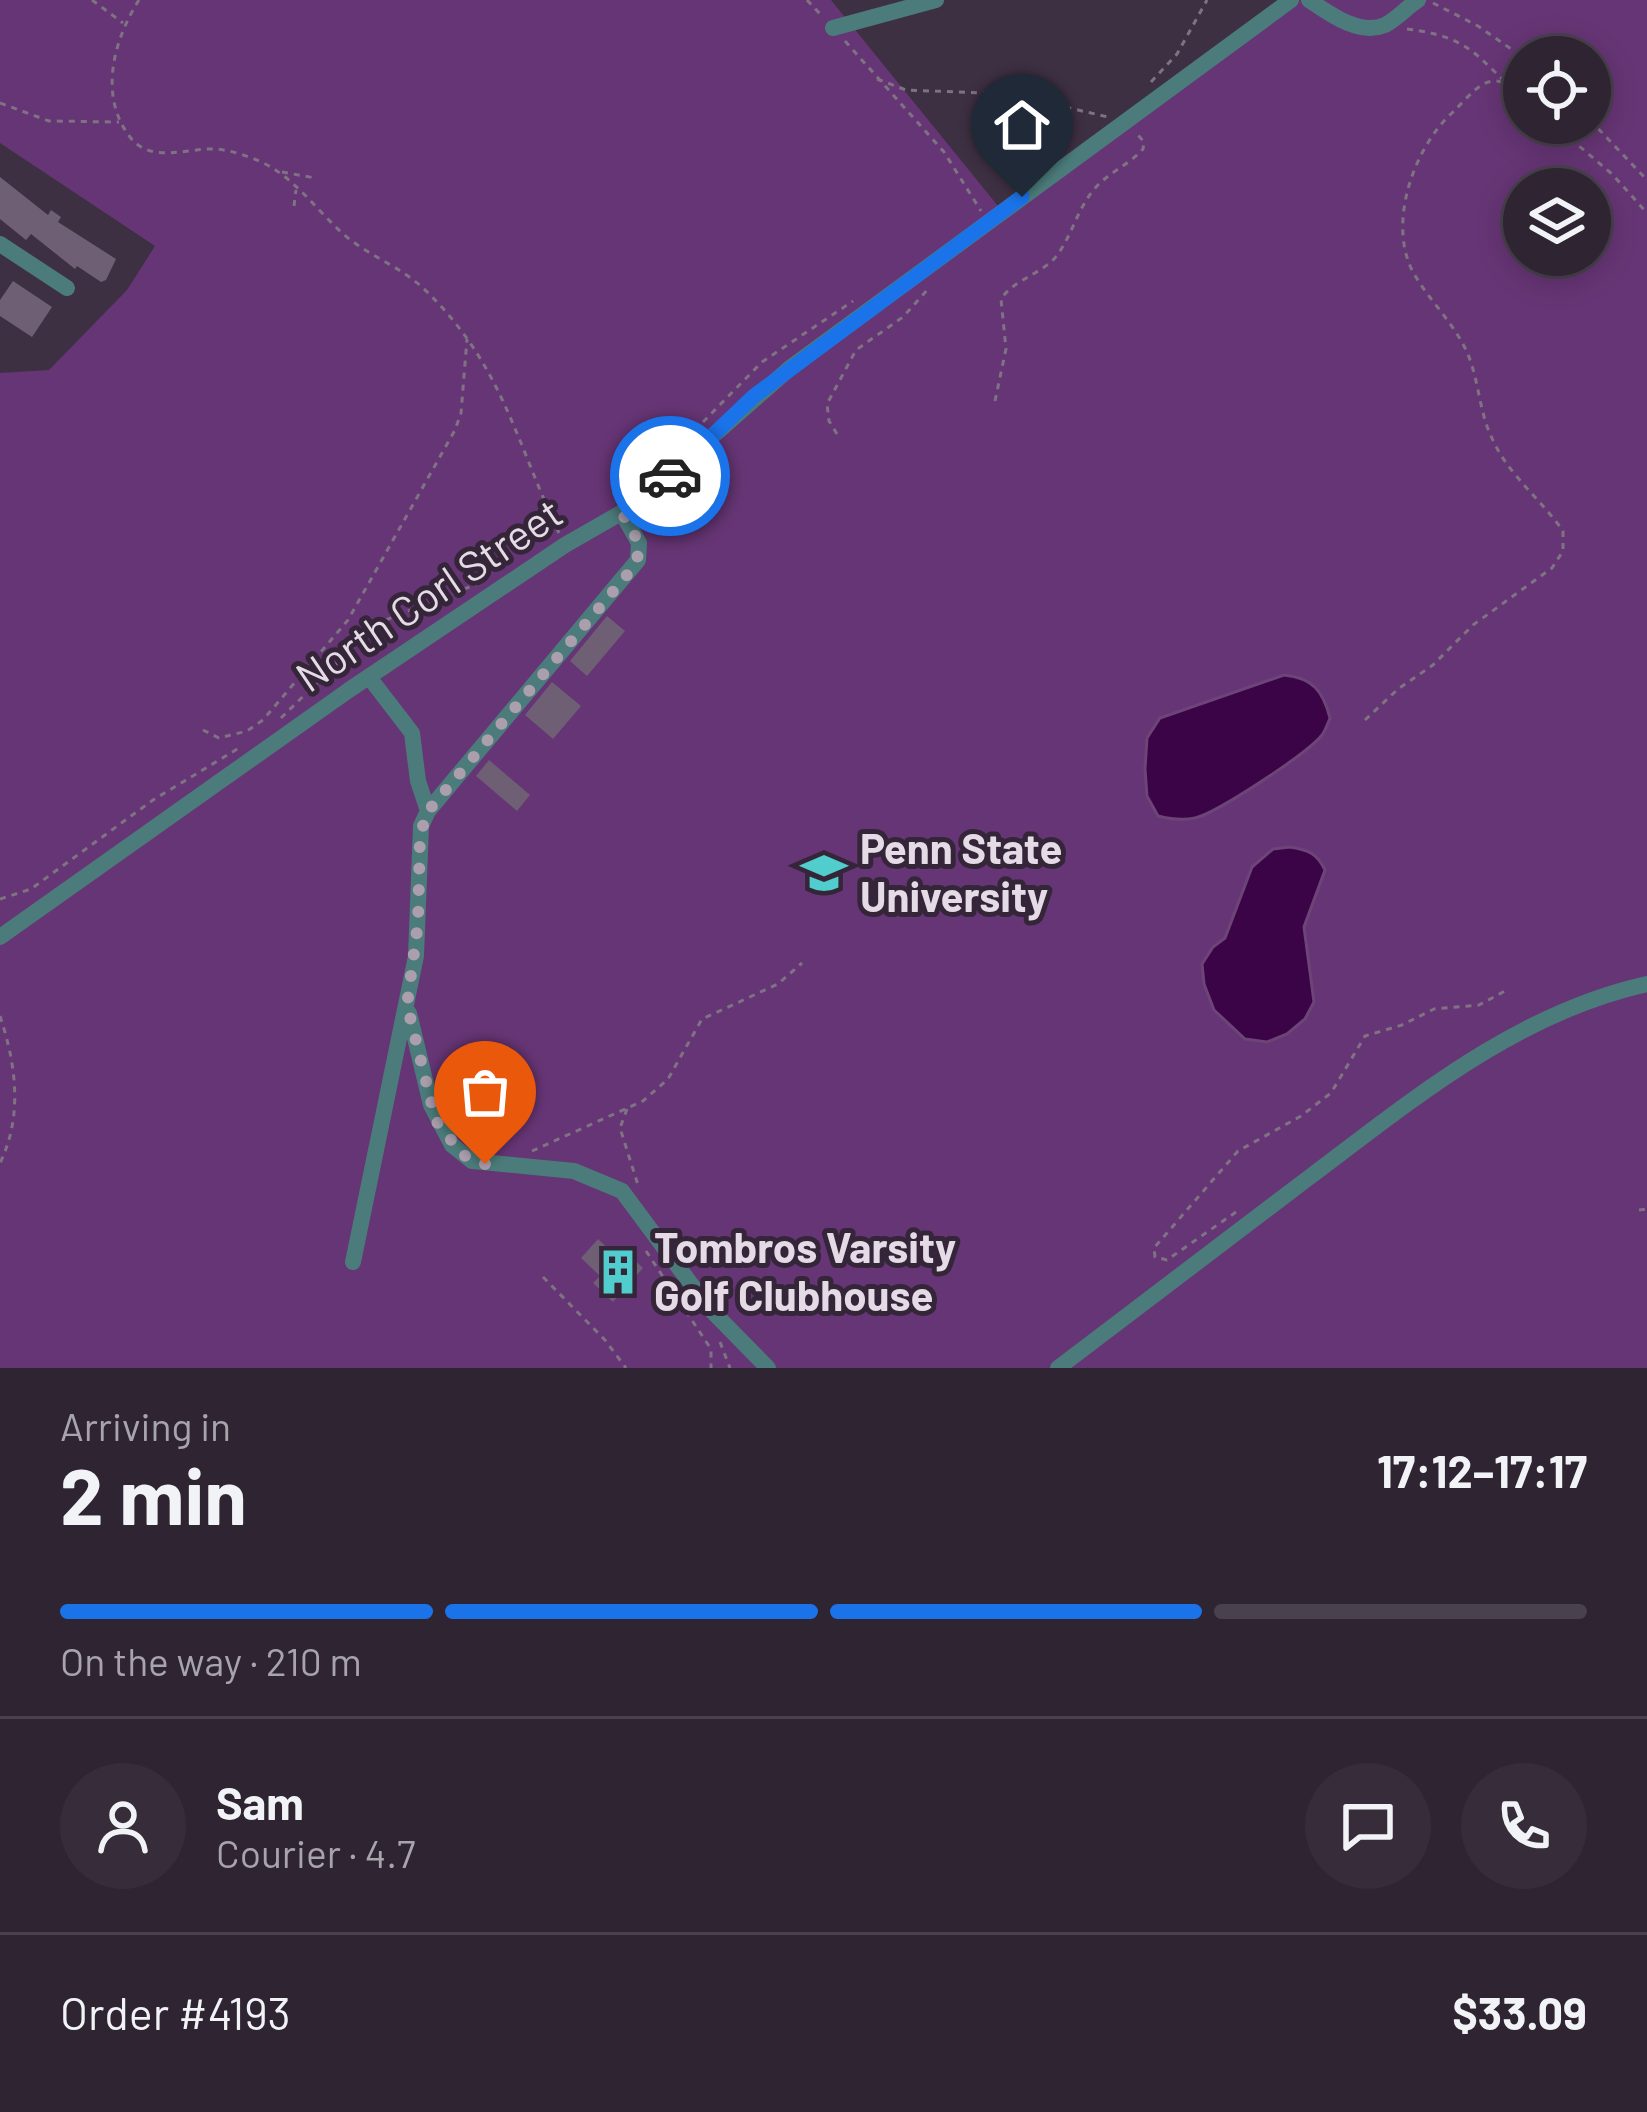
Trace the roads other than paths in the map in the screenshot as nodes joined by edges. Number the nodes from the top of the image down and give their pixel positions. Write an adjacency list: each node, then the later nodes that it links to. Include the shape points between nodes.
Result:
1 (936, 0): 5 (street)
2 (1291, 0): 8 (street, North Corl Street, via 754,396)
3 (1310, 0): 4 (street, via 1340,20 1373,27)
4 (1422, 0)
5 (833, 28)
6 (0, 244): 7 (street)
7 (68, 288)
8 (622, 513): 9 (street, North Corl Street); 10 (street, via 639,543 632,569)
9 (369, 677): 10 (street, via 412,733); 11 (street, North Corl Street)
10 (428, 811): 13 (street)
11 (0, 937)
12 (1647, 984): 16 (street, via 1546,1017 1478,1056)
13 (407, 1005): 14 (street); 15 (street, via 445,1136 472,1161 574,1171 622,1191 724,1335)
14 (352, 1262)
15 (768, 1368)
16 (1058, 1368)

